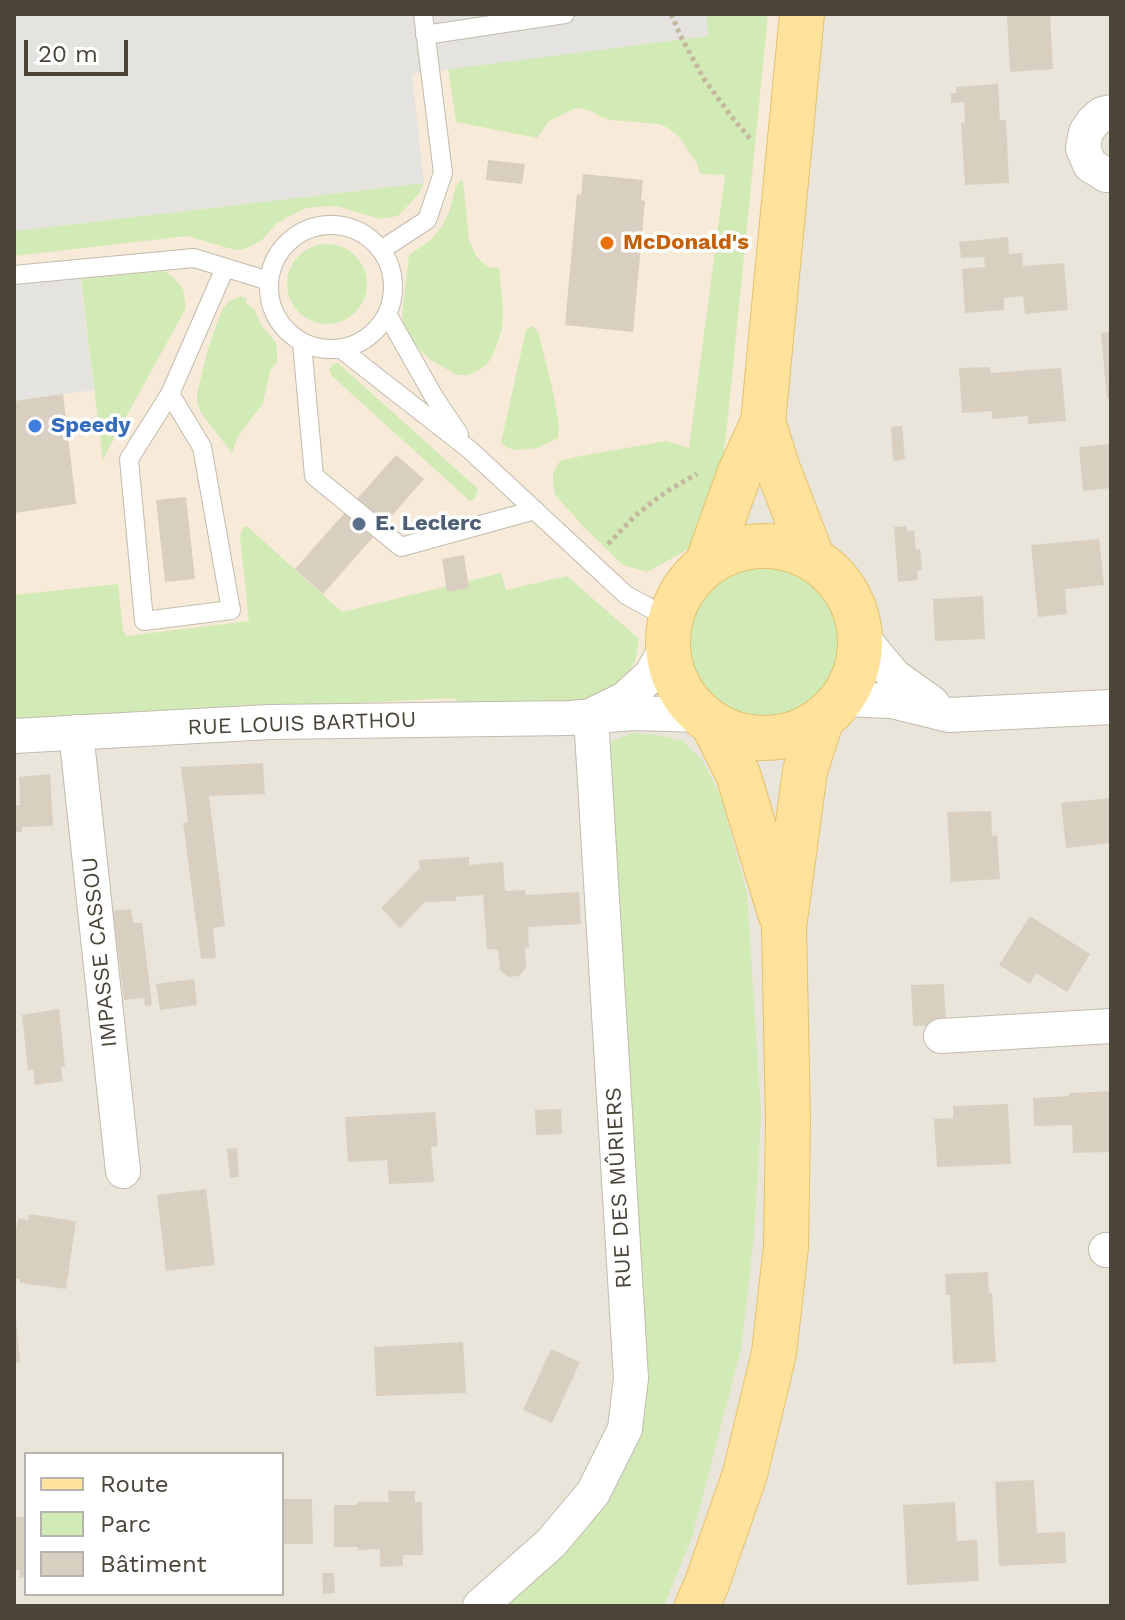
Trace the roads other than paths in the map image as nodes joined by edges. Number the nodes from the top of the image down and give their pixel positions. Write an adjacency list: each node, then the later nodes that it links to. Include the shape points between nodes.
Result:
1 (423, 14): 4 (lane)
2 (565, 14): 4 (lane)
3 (802, 14): 15 (main road)
4 (425, 35): 7 (lane, via 443,173 427,220)
5 (1111, 112): 6 (street, via 1093,122 1083,148 1090,165)
6 (1111, 174)
7 (381, 250): 10 (lane, via 346,227 304,231 275,260); 11 (lane, via 393,281)
8 (225, 268): 9 (lane, via 194,258); 10 (lane); 14 (lane)
9 (14, 275)
10 (269, 281): 12 (lane, via 276,317)
11 (387, 314): 13 (lane, via 375,331); 16 (lane)
12 (302, 343): 13 (lane); 17 (lane, via 314,476 401,547)
13 (341, 349): 16 (lane)
14 (170, 394): 14 (lane, via 129,459 144,621 231,610 202,447)
15 (763, 422): 18 (main road); 19 (main road)
16 (470, 450): 17 (lane)
17 (535, 510): 20 (lane)
18 (812, 557): 19 (main road, via 786,547 758,545); 21 (main road, via 837,577 854,604)
19 (707, 564): 20 (main road, via 678,598)
20 (669, 633): 25 (street, RUE LOUIS BARTHOU, via 651,675 625,699); 26 (main road, via 674,677)
21 (861, 636): 23 (main road, via 857,669); 24 (street, via 894,676)
22 (1111, 707): 24 (street)
23 (832, 710): 24 (street, via 892,701); 26 (main road, via 796,734 767,739 739,736); 29 (main road, via 805,771)
24 (949, 715)
25 (591, 716): 26 (street, RUE LOUIS BARTHOU, via 634,713); 27 (street, RUE LOUIS BARTHOU); 33 (street, RUE DES MÛRIERS, via 631,1378 625,1429 593,1493 551,1543)
26 (707, 720): 29 (main road, via 738,774)
27 (76, 732): 28 (street, RUE LOUIS BARTHOU); 32 (street, IMPASSE CASSOU)
28 (14, 736)
29 (784, 927): 34 (main road, via 786,1247 774,1353 745,1474)
30 (1111, 1026): 31 (street)
31 (941, 1036)
32 (123, 1171)
33 (480, 1606)
34 (697, 1606)

